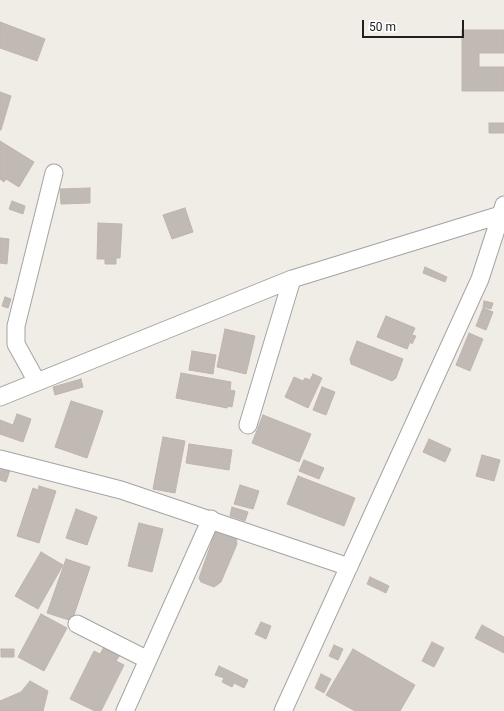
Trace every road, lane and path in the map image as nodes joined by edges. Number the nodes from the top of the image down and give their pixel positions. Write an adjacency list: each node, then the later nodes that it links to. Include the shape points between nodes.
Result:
1 (54, 173): 4 (street, via 16,326 16,344)
2 (502, 210): 3 (street); 9 (street, via 480,279)
3 (292, 279): 4 (street); 6 (street)
4 (37, 382): 5 (street)
5 (0, 397)
6 (248, 425)
7 (0, 459): 8 (street, via 121,490)
8 (211, 519): 9 (street); 11 (street)
9 (349, 567): 13 (street)
10 (77, 624): 11 (street)
11 (148, 660): 12 (street)
12 (125, 711)
13 (283, 711)

